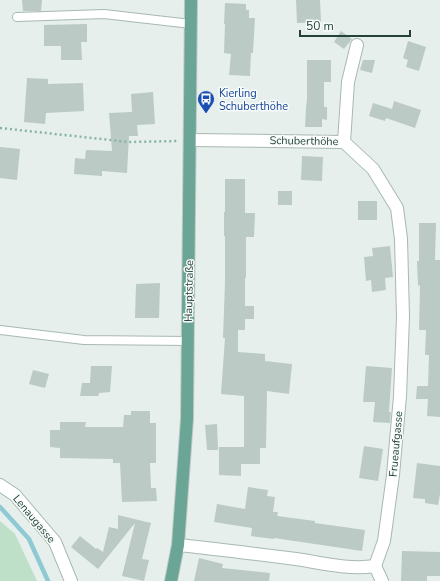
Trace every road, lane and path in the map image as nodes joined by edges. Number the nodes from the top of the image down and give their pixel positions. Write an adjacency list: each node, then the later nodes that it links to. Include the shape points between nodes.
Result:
1 (191, 0): 3 (main road, Hauptstraße)
2 (17, 17): 3 (lane, via 104,14)
3 (191, 24): 6 (main road, Hauptstraße)
4 (357, 45): 7 (street, Schuberthöhe, via 348,82)
5 (0, 128): 6 (path, via 129,142)
6 (190, 140): 7 (street, Schuberthöhe); 9 (main road, Hauptstraße)
7 (344, 142): 12 (street, Frueaufgasse, via 373,169 397,208 401,239 403,317 400,396 384,541)
8 (0, 330): 9 (lane, via 84,340)
9 (188, 341): 11 (main road, Hauptstraße, via 187,419)
10 (0, 485): 13 (street, Lenaugasse, via 15,495 55,542)
11 (178, 545): 12 (street, via 346,566); 14 (main road, Hauptstraße)
12 (375, 566): 15 (street)
13 (71, 581)
14 (171, 581)
15 (382, 581)

